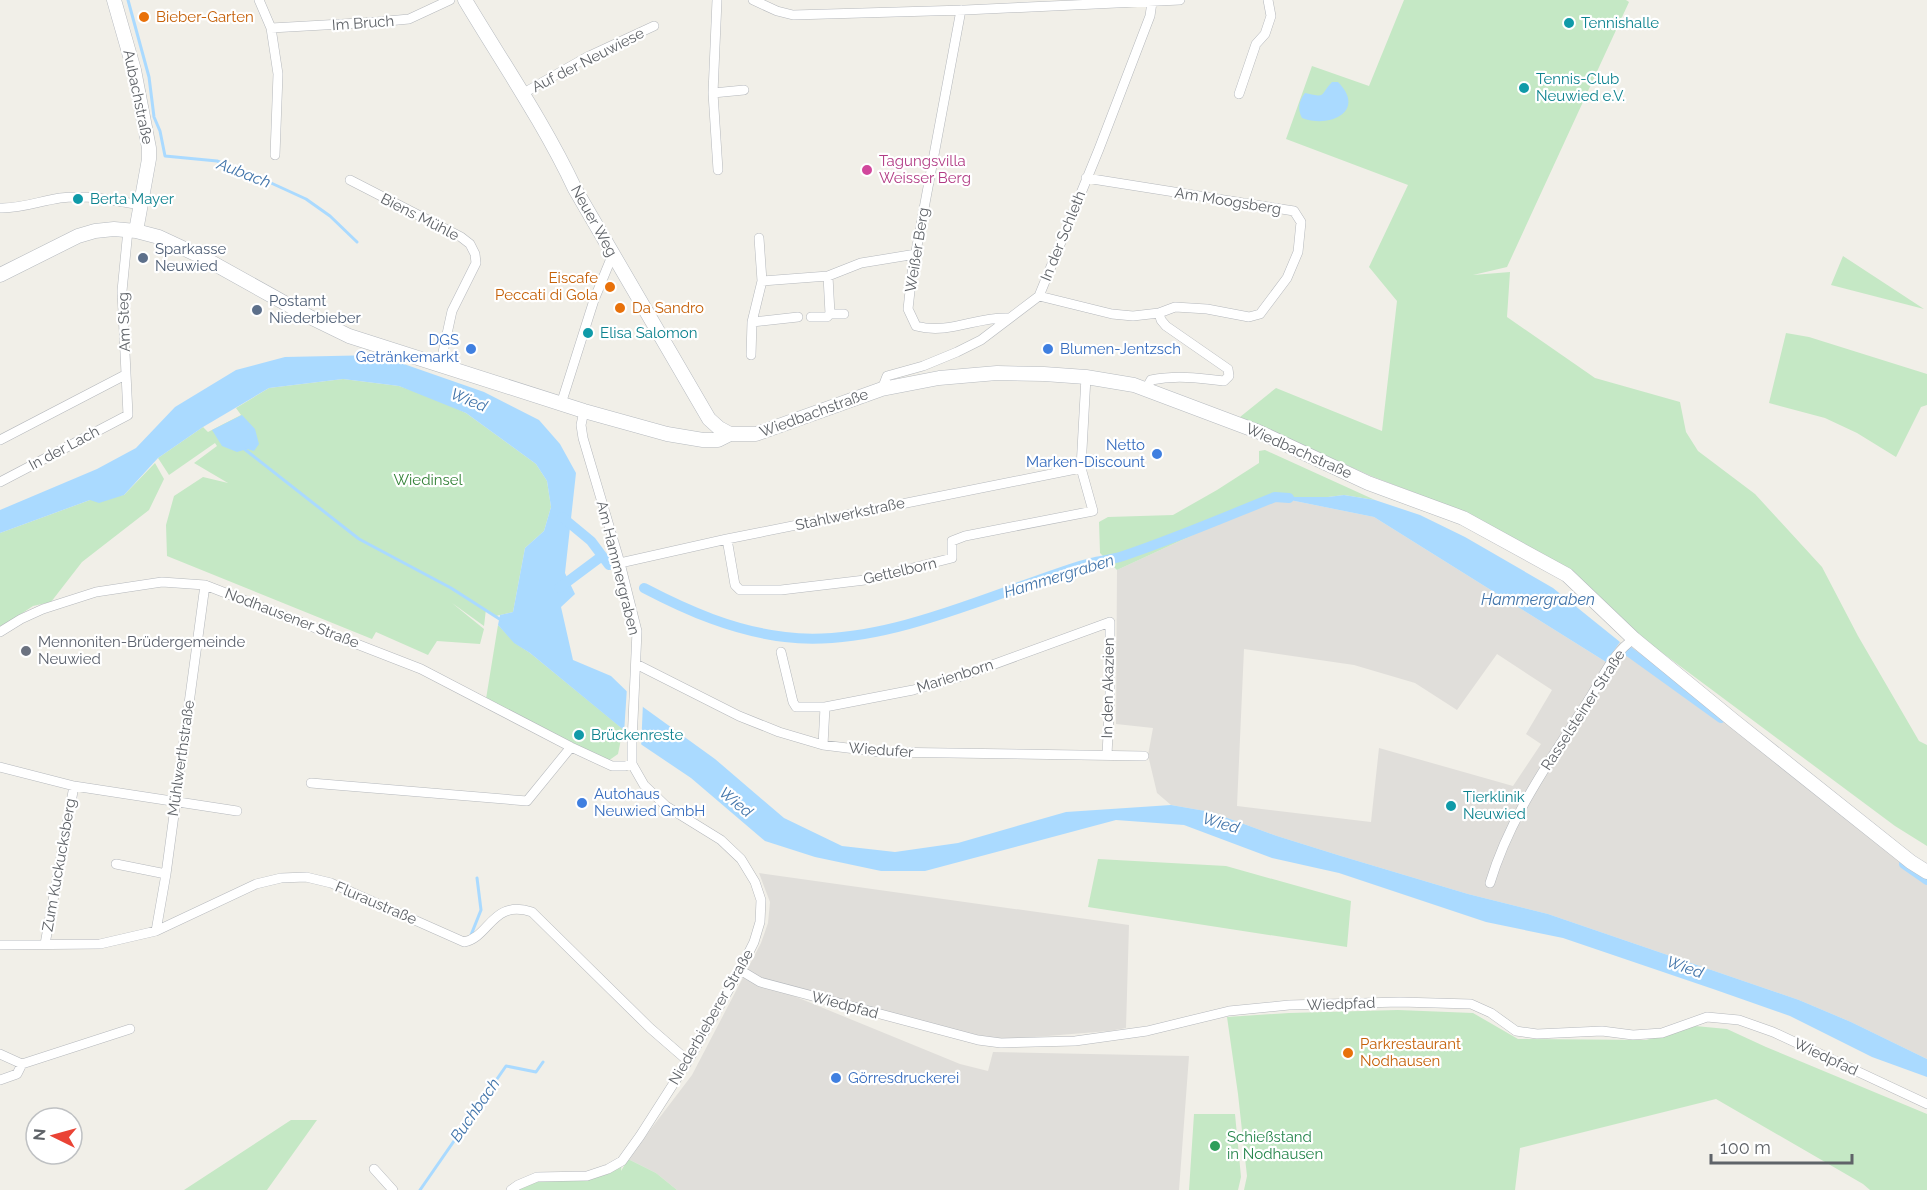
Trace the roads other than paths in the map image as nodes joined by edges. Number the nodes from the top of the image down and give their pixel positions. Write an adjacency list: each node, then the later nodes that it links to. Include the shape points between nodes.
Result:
1 (114, 0): 21 (main road, Aubachstraße, via 134,70 149,148)
2 (259, 0): 12 (street)
3 (450, 0): 12 (street, Im Bruch, via 409,19)
4 (465, 0): 15 (main road, Neuer Weg)
5 (717, 0): 14 (street)
6 (1180, 0): 9 (street)
7 (1268, 0): 16 (street, via 1270,16 1265,34 1256,44)
8 (756, 1): 10 (street, via 793,15)
9 (1152, 2): 10 (street); 19 (street, In der Schleth, via 1150,16)
10 (961, 10): 25 (street, Weißer Berg)
11 (654, 26): 15 (street, Auf der Neuwiese, via 587,57)
12 (271, 28): 17 (street, via 278,74)
13 (744, 90): 14 (street)
14 (713, 93): 18 (street)
15 (522, 94): 26 (main road, Neuer Weg)
16 (1239, 94)
17 (275, 155)
18 (718, 170)
19 (1086, 178): 30 (street, In der Schleth); 33 (street, Am Moogsberg, via 1294,212 1298,216 1298,252 1287,278 1260,314 1249,317 1175,306)
20 (350, 180): 39 (street, Biens Mühle, via 461,237 475,254 476,263 452,311)
21 (140, 205): 22 (street, via 103,198 62,198); 23 (main road, Aubachstraße)
22 (3, 208)
23 (132, 231): 27 (main road, Wiedbachstraße, via 95,231 78,236); 39 (main road, Wiedbachstraße, via 159,237 349,336); 40 (street, Am Steg, via 123,281)
24 (759, 238): 29 (street)
25 (916, 254): 28 (street, via 861,263); 36 (street, Weißer Berg, via 908,309 916,326 959,327)
26 (615, 258): 44 (street, via 610,261 594,300); 47 (main road, Neuer Weg, via 709,419)
27 (0, 275)
28 (828, 276): 29 (street); 31 (street)
29 (762, 281): 37 (street)
30 (1039, 296): 33 (street, Am Moogsberg, via 1112,314); 36 (street, In der Schleth)
31 (830, 314): 32 (street); 35 (street)
32 (844, 314)
33 (1159, 314): 43 (street, via 1166,326 1228,369 1229,376 1224,381 1181,376 1151,380)
34 (798, 317): 37 (street)
35 (811, 317)
36 (1009, 318): 42 (street, In der Schleth, via 981,340 957,352 887,376)
37 (752, 322): 38 (street)
38 (751, 355)
39 (440, 366): 44 (main road, Wiedbachstraße)
40 (125, 375): 46 (street, Am Steg); 48 (street)
41 (1086, 377): 42 (main road, Wiedbachstraße, via 998,373 939,378); 43 (main road, Wiedbachstraße); 49 (street)
42 (882, 389): 47 (main road, Wiedbachstraße, via 756,434)
43 (1146, 389): 56 (main road, Wiedbachstraße, via 1259,432 1368,483 1463,518 1567,575)
44 (561, 404): 45 (main road, Wiedbachstraße)
45 (584, 411): 47 (main road, Wiedbachstraße, via 686,437 718,440); 52 (street, Am Hammergraben, via 583,438)
46 (128, 415): 50 (street, In der Lach)
47 (730, 434)
48 (0, 440)
49 (1081, 468): 51 (street, Stahlwerkstraße); 51 (street, Gettelborn, via 1093,511 965,536 952,541 952,558 865,580 781,590 740,590 735,585)
50 (0, 482)
51 (727, 539): 52 (street, Stahlwerkstraße)
52 (620, 563): 58 (street, Am Hammergraben, via 637,631)
53 (205, 585): 55 (street, Nodhausener Straße, via 162,582 96,592 43,609); 61 (street, Nodhausener Straße, via 421,669); 68 (street, Mühlwerthstraße)
54 (1110, 622): 59 (street, Marienborn, via 962,676); 62 (street, In den Akazien)
55 (0, 632)
56 (1634, 639): 71 (main road, Wiedbachstraße); 73 (street, Rasselsteiner Straße, via 1608,669 1521,808)
57 (781, 651): 59 (street, Marienborn, via 796,707)
58 (636, 664): 60 (street, Wiedufer, via 739,716); 64 (street, Am Hammergraben)
59 (825, 707): 60 (street)
60 (823, 745): 62 (street, Wiedufer, via 880,752)
61 (571, 747): 64 (street, Nodhausener Straße, via 612,766); 66 (street, via 527,801)
62 (1107, 755): 63 (street, Wiedufer)
63 (1144, 756)
64 (632, 764): 77 (street, Niederbieberer Straße, via 644,785 666,806 721,840 751,873 761,900 760,922)
65 (0, 767): 67 (street)
66 (310, 783)
67 (74, 786): 68 (street); 76 (street, Zum Kuckucksberg)
68 (175, 800): 69 (street); 72 (street, Mühlwerthstraße)
69 (237, 811)
70 (116, 864): 72 (street)
71 (1927, 872)
72 (166, 874): 74 (street, Mühlwerthstraße)
73 (1490, 883)
74 (156, 931): 76 (street, Fluraustraße, via 100,945); 80 (street, Fluraustraße, via 256,884 281,878 306,877 331,883 464,942 471,941 504,912 518,908 532,912)
75 (0, 945): 76 (street, Fluraustraße)
76 (45, 945)
77 (740, 970): 80 (street, Niederbieberer Straße); 83 (street, Wiedpfad, via 760,982 978,1040 1001,1042 1086,1040 1147,1031 1228,1011 1400,1002 1471,1004 1516,1031 1537,1034 1662,1033 1707,1017 1739,1020)
78 (130, 1029): 81 (street)
79 (0, 1054): 81 (street)
80 (688, 1061): 86 (street, Niederbieberer Straße, via 622,1161 587,1176 537,1178)
81 (22, 1064): 82 (street, via 17,1074)
82 (0, 1080)
83 (1927, 1104)
84 (374, 1169): 85 (street)
85 (393, 1190)
86 (511, 1190)

